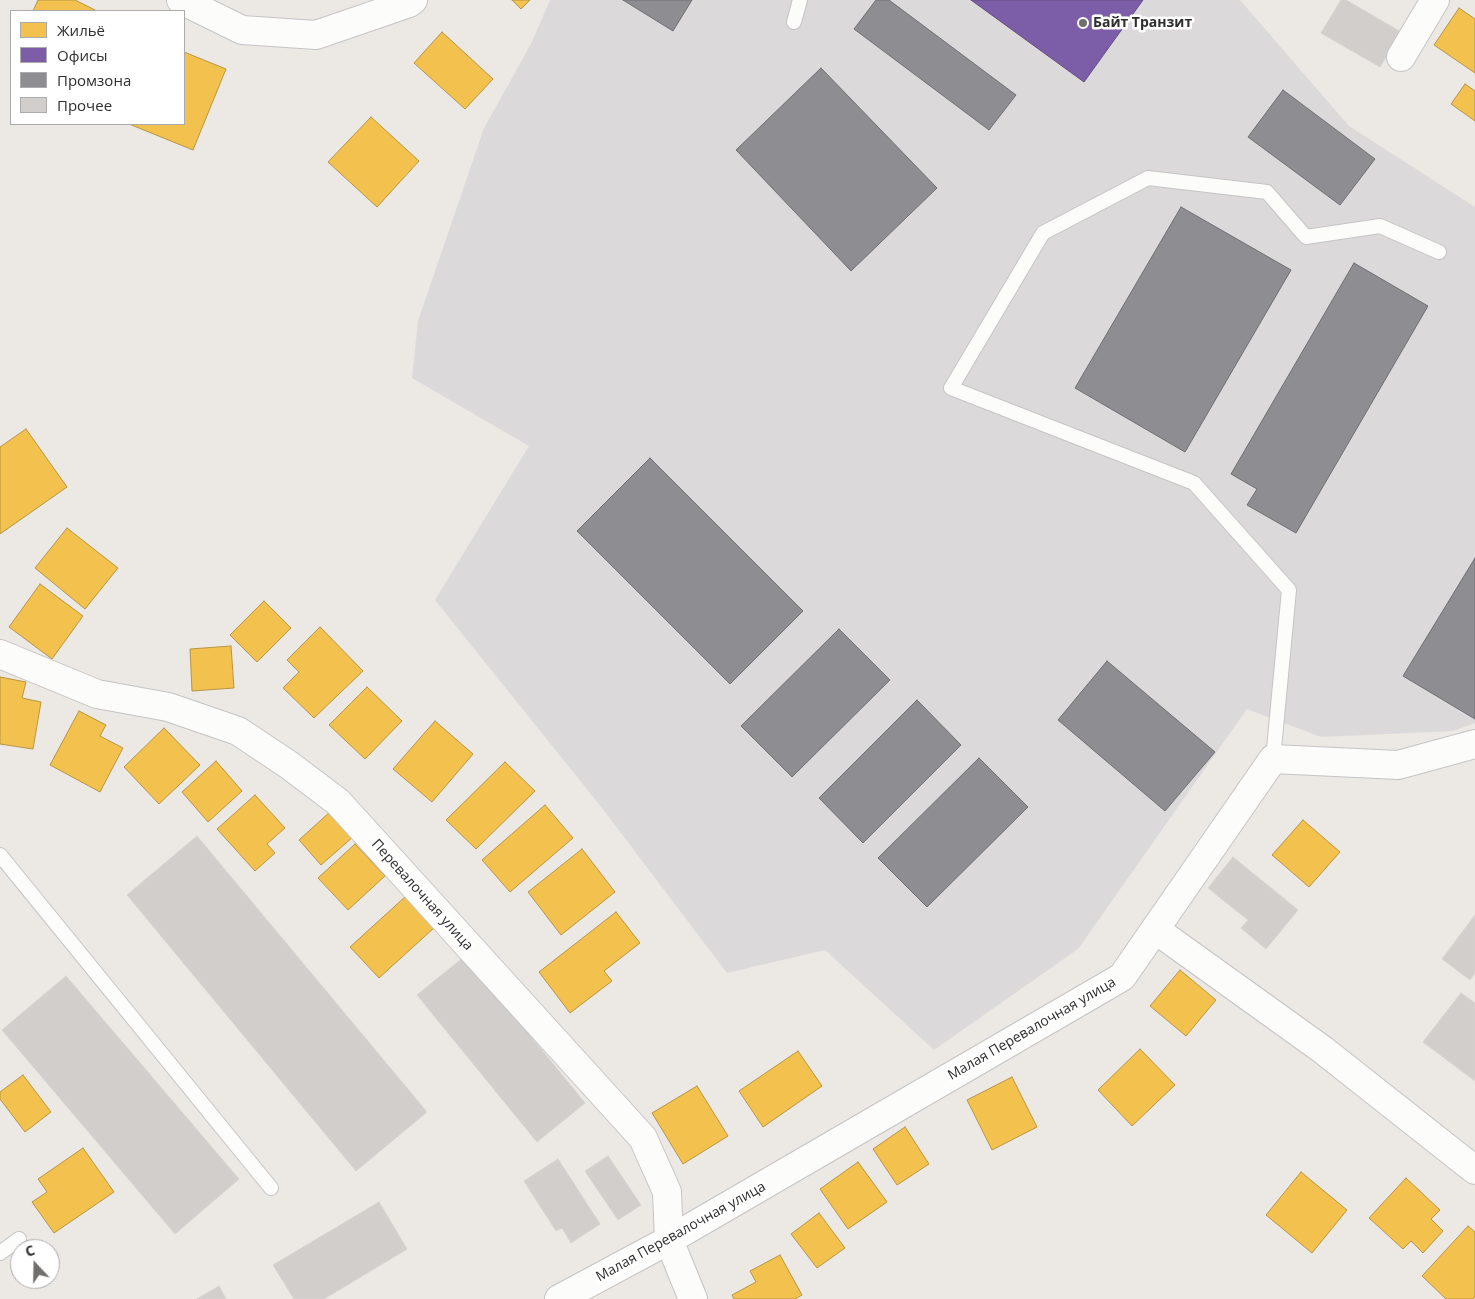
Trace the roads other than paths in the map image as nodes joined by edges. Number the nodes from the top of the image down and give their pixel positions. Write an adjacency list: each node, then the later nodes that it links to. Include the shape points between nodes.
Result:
1 (182, 0): 2 (street, via 242,30 316,35)
2 (413, 0)
3 (800, 0): 5 (lane)
4 (1435, 0): 6 (street)
5 (794, 22)
6 (1402, 57)
7 (1439, 252): 10 (lane, via 1380,226 1306,237 1267,192 1148,178 1043,233 952,388 1194,483 1289,590)
8 (0, 654): 15 (street, Перевалочная улица, via 97,694 168,707 238,731 338,802 644,1138 667,1192)
9 (1475, 744): 10 (street, via 1398,765)
10 (1273, 759): 12 (street, Малая Перевалочная улица)
11 (0, 855): 14 (lane)
12 (1156, 930): 13 (street, via 1323,1050); 15 (street, Малая Перевалочная улица, via 1122,977)
13 (1475, 1170)
14 (271, 1188)
15 (669, 1240): 16 (street, Малая Перевалочная улица); 17 (street, Перевалочная улица)
16 (559, 1299)
17 (693, 1299)

